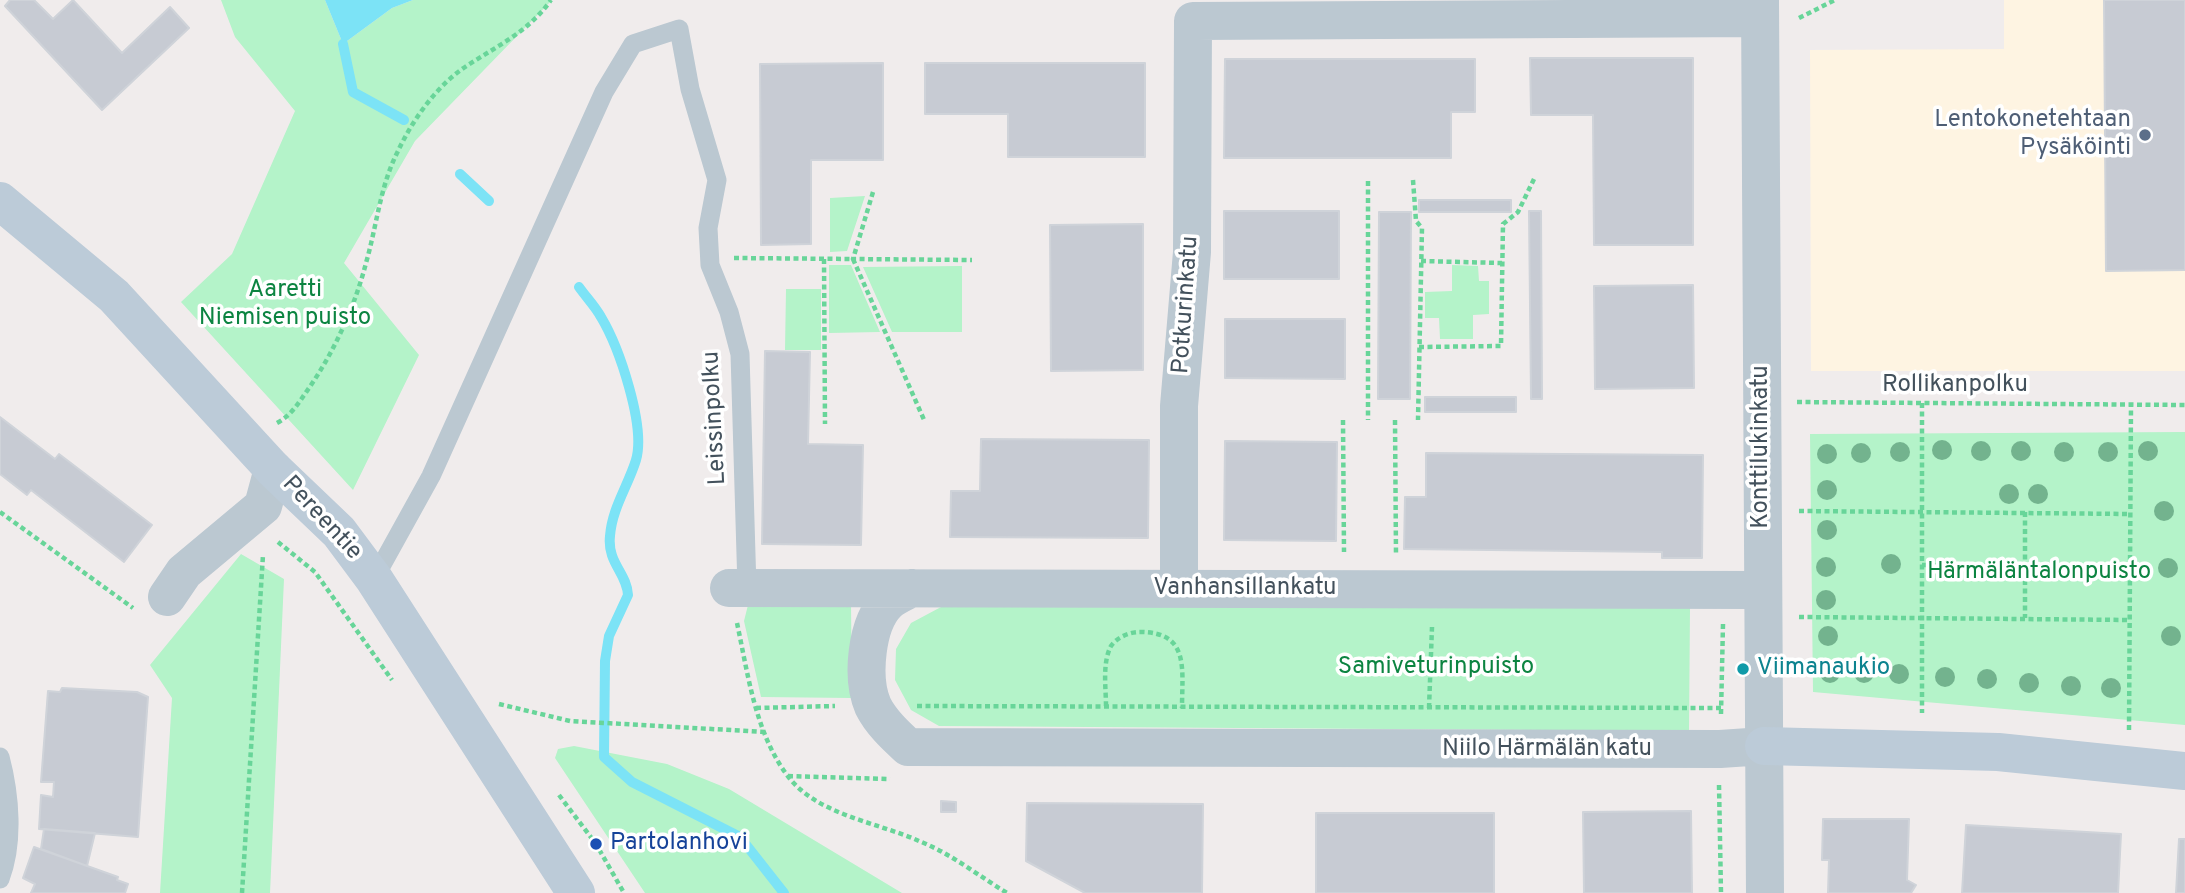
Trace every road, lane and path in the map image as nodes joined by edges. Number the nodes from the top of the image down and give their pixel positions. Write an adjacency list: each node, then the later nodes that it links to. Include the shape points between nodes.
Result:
1 (551, 0): 21 (path, via 511,40 441,87 398,150 380,197 352,304 323,367)
2 (1835, 0): 4 (path)
3 (1760, 9): 17 (street, Konttilukinkatu); 43 (street, Potkurinkatu, via 1193,21 1192,252 1179,407)
4 (1799, 18)
5 (1534, 179): 15 (path, via 1518,212 1503,225)
6 (1413, 180): 14 (path, via 1416,221 1422,228)
7 (1368, 181): 23 (path)
8 (873, 192): 12 (path)
9 (0, 201): 28 (street, Pereentie, via 114,296)
10 (710, 257): 11 (path); 40 (lane, Leissinpolku, via 708,228 717,180 690,89 679,29 633,44 604,92 431,476); 41 (lane, Leissinpolku, via 740,354)
11 (824, 259): 12 (path); 27 (path)
12 (853, 259): 13 (path); 26 (path)
13 (972, 260)
14 (1421, 261): 15 (path); 16 (path)
15 (1502, 263): 16 (path, via 1501,346)
16 (1419, 347): 25 (path)
17 (1763, 402): 18 (path, Rollikanpolku); 45 (street, Konttilukinkatu)
18 (1922, 403): 19 (path, Rollikanpolku); 31 (path)
19 (2131, 405): 20 (path, Rollikanpolku); 33 (path)
20 (2185, 405)
21 (289, 417)
22 (1343, 420): 35 (path)
23 (1368, 420)
24 (1395, 420): 36 (path)
25 (1418, 420)
26 (925, 422)
27 (825, 424)
28 (273, 469): 34 (street); 40 (street, Pereentie, via 339,532)
29 (1798, 511): 31 (path)
30 (0, 512): 46 (path)
31 (1922, 512): 32 (path); 37 (path)
32 (2025, 512): 33 (path); 38 (path)
33 (2130, 514): 39 (path)
34 (263, 518): 46 (street, via 184,572); 54 (path, via 315,572); 74 (path)
35 (1344, 565)
36 (1396, 565)
37 (1922, 565): 38 (path); 48 (path)
38 (2025, 566): 39 (path); 49 (path)
39 (2130, 568): 50 (path)
40 (374, 579): 75 (street, Pereentie)
41 (741, 580): 42 (street, Vanhansillankatu); 59 (path)
42 (912, 588): 43 (street, Vanhansillankatu); 56 (street, via 888,603 868,642)
43 (1178, 589): 44 (street, Vanhansillankatu)
44 (1724, 590): 45 (street, Vanhansillankatu); 53 (path)
45 (1762, 590): 65 (street, Konttilukinkatu)
46 (153, 604)
47 (1798, 617): 48 (path)
48 (1923, 618): 49 (path); 62 (path)
49 (2025, 618): 50 (path)
50 (2130, 620): 64 (path)
51 (1444, 627): 60 (path, via 1431,627)
52 (1709, 627): 53 (path)
53 (1723, 628): 61 (path)
54 (396, 686)
55 (493, 703): 63 (path, via 570,721)
56 (873, 705): 57 (path); 59 (path); 66 (street, Niilo Härmälän katu, via 908,747)
57 (1106, 706): 58 (path); 58 (path, via 1106,663 1112,645 1130,632 1159,632 1176,645 1182,663)
58 (1182, 706): 60 (path); 66 (path)
59 (756, 708): 63 (path)
60 (1429, 708): 61 (path)
61 (1722, 708): 67 (path)
62 (1922, 713)
63 (765, 732): 70 (path)
64 (2129, 732)
65 (1764, 746): 67 (street, Niilo Härmälän katu); 69 (street, Niilo Härmälän katu, via 1998,752); 79 (street, Konttilukinkatu)
66 (1182, 749): 67 (street, Niilo Härmälän katu)
67 (1720, 749): 78 (path)
68 (0, 757): 73 (lane, via 8,810 7,862)
69 (2185, 771)
70 (788, 776): 71 (path); 77 (path, via 813,798 922,841)
71 (820, 779)
72 (568, 804): 76 (path)
73 (0, 879)
74 (242, 893)
75 (576, 893)
76 (624, 893)
77 (1007, 893)
78 (1721, 893)
79 (1765, 893)

